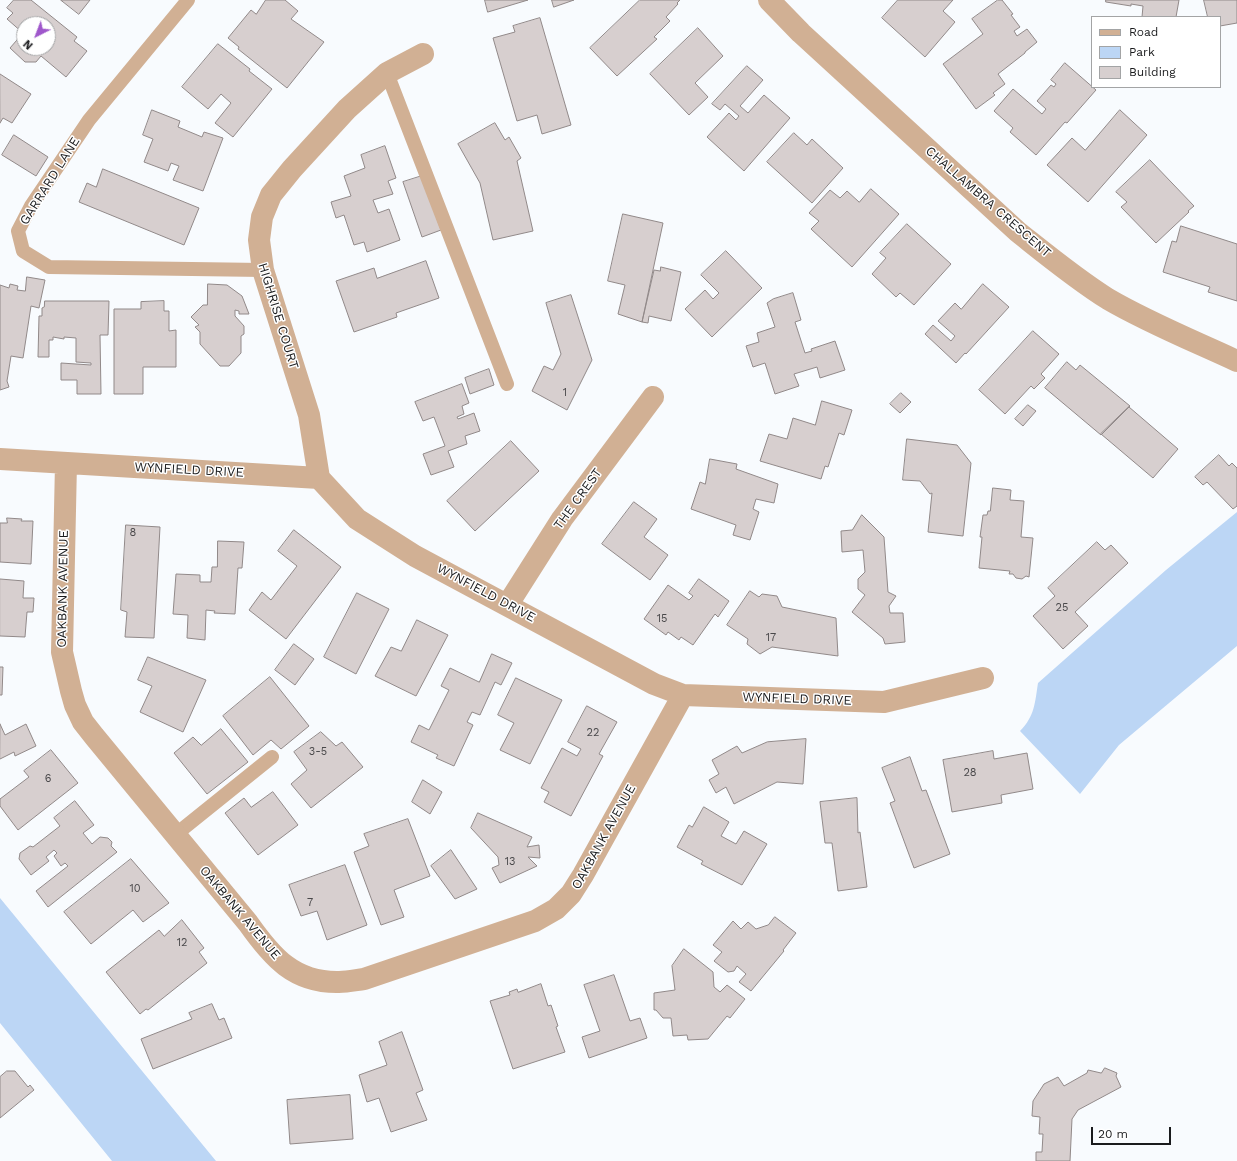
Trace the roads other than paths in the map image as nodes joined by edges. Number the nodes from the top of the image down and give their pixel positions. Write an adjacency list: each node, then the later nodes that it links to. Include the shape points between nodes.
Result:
1 (188, 0): 5 (lane, GARRARD LANE, via 89,120 31,206 18,231 23,251 49,267)
2 (769, 0): 6 (street, CHALLAMBRA CRESCENT, via 806,38 1018,232 1073,275 1108,299 1155,324)
3 (423, 54): 4 (street, HIGHRISE COURT)
4 (387, 73): 5 (street, HIGHRISE COURT, via 347,109 271,195 262,217 259,240); 7 (lane)
5 (263, 270): 11 (street, HIGHRISE COURT, via 309,414)
6 (1237, 361)
7 (507, 384)
8 (654, 398): 12 (street, THE CREST, via 562,519)
9 (0, 459): 10 (street, WYNFIELD DRIVE)
10 (66, 463): 11 (street, WYNFIELD DRIVE); 16 (street, OAKBANK AVENUE, via 62,652 75,705 83,722)
11 (319, 478): 12 (street, WYNFIELD DRIVE, via 357,519 416,556)
12 (508, 604): 14 (street, WYNFIELD DRIVE, via 654,684)
13 (983, 678): 14 (street, WYNFIELD DRIVE, via 884,702)
14 (683, 695): 16 (street, OAKBANK AVENUE, via 575,888 556,909 535,920 364,980 316,980 295,972 277,960)
15 (272, 756): 16 (lane)
16 (175, 835)

